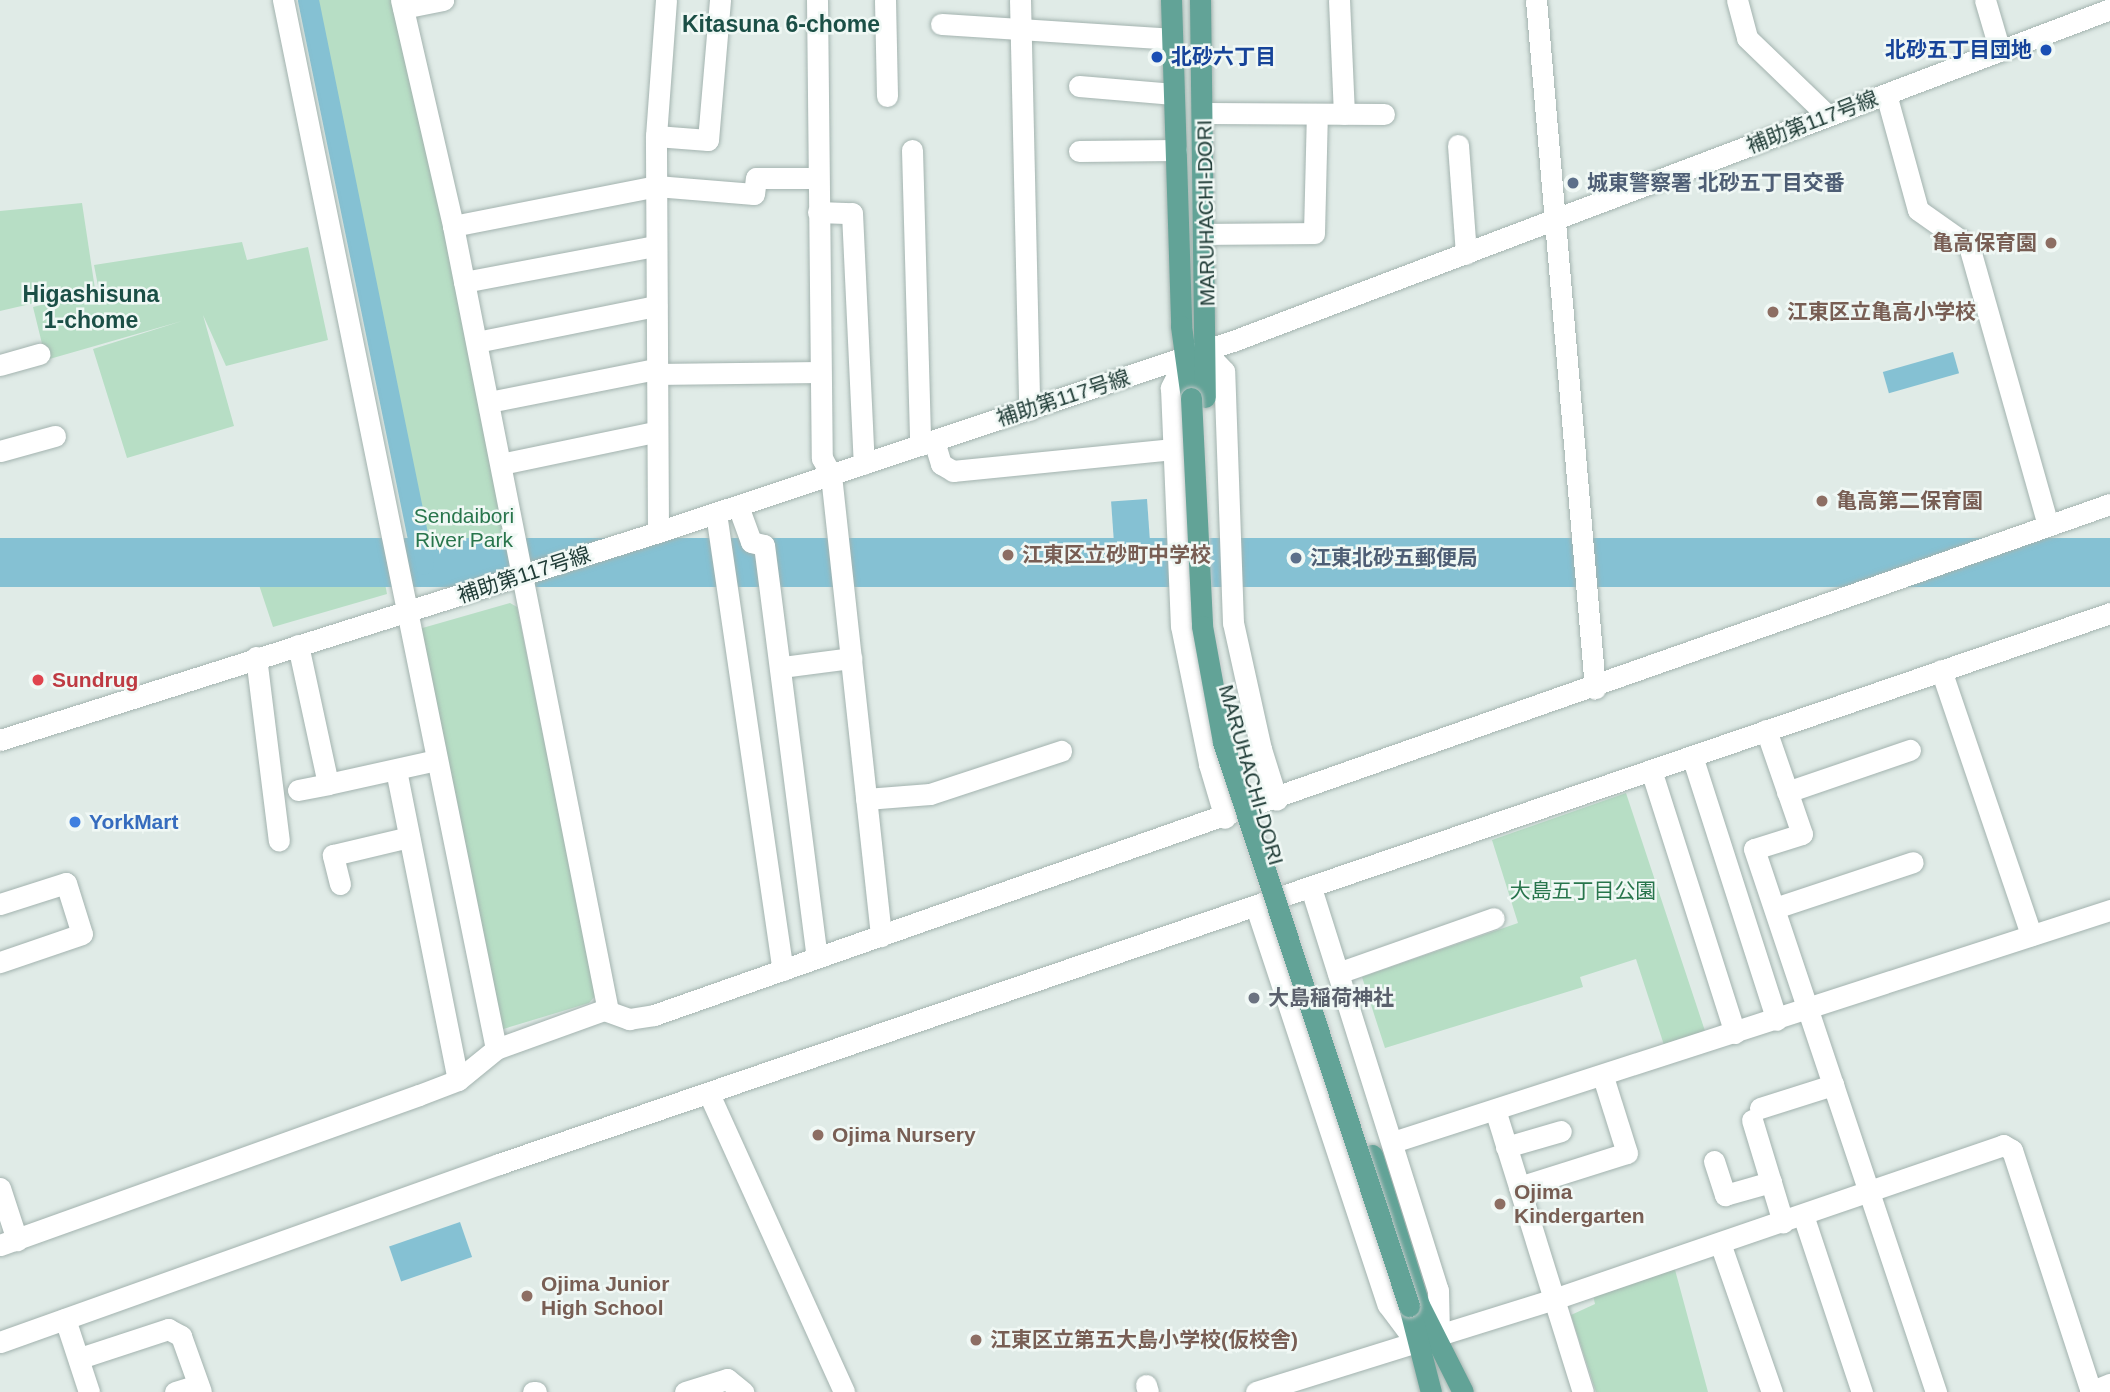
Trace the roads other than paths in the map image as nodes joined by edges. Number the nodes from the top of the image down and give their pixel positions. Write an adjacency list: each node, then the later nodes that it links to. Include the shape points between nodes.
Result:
1 (283, 0): 66 (street)
2 (443, 0): 14 (street)
3 (666, 0): 29 (street)
4 (720, 0): 29 (street, via 708,140)
5 (817, 0): 34 (street)
6 (885, 0): 23 (street)
7 (1020, 0): 17 (street)
8 (1171, 0): 18 (main road, MARUHACHI-DORI)
9 (1200, 0): 24 (main road, MARUHACHI-DORI)
10 (1339, 0): 26 (street)
11 (1536, 0): 37 (street)
12 (1737, 0): 28 (street, via 1747,38)
13 (1985, 0): 19 (street)
14 (402, 4): 38 (street)
15 (2110, 9): 19 (street, 補助第117号線)
16 (942, 24): 17 (street)
17 (1020, 29): 18 (street); 51 (street)
18 (1172, 39): 21 (main road, MARUHACHI-DORI)
19 (2000, 51): 22 (street, 補助第117号線)
20 (1079, 86): 21 (street)
21 (1174, 94): 32 (main road, MARUHACHI-DORI)
22 (1886, 94): 28 (street, 補助第117号線); 63 (street, via 1918,210 1969,246)
23 (887, 96)
24 (1205, 113): 25 (street); 39 (main road, MARUHACHI-DORI)
25 (1317, 114): 26 (street); 39 (street, via 1314,233)
26 (1344, 114): 27 (street)
27 (1384, 114)
28 (1828, 116): 37 (street, 補助第117号線)
29 (656, 135): 35 (street)
30 (1458, 145): 41 (street)
31 (912, 150): 54 (street)
32 (1176, 150): 33 (street); 45 (main road, MARUHACHI-DORI)
33 (1079, 151)
34 (818, 178): 35 (street, via 756,178 754,194); 36 (street)
35 (656, 186): 38 (street); 40 (street)
36 (818, 212): 49 (street); 58 (street, via 852,213)
37 (1550, 222): 41 (street, 補助第117号線); 73 (street)
38 (453, 226): 42 (street)
39 (1206, 234): 45 (main road, MARUHACHI-DORI)
40 (655, 246): 42 (street); 43 (street)
41 (1466, 254): 45 (street, 補助第117号線)
42 (464, 282): 44 (street)
43 (656, 306): 44 (street); 48 (street)
44 (477, 342): 50 (street)
45 (1195, 353): 51 (street, 補助第117号線); 55 (street, via 1171,388); 76 (street, via 1224,371 1233,622); 128 (main road, MARUHACHI-DORI, via 1214,619 1229,709)
46 (39, 354): 47 (street)
47 (0, 365)
48 (655, 372): 49 (street); 50 (street); 52 (street)
49 (820, 372): 59 (street, via 822,458)
50 (489, 402): 57 (street)
51 (1029, 410): 54 (street, 補助第117号線)
52 (654, 432): 57 (street); 64 (street)
53 (55, 436): 56 (street)
54 (927, 443): 55 (street, via 941,464 953,471); 58 (street, 補助第117号線)
55 (1173, 449): 81 (street, via 1181,626)
56 (0, 451)
57 (501, 464): 65 (street)
58 (864, 464): 59 (street, 補助第117号線)
59 (831, 475): 61 (street, 補助第117号線); 70 (street)
60 (2110, 504): 63 (street)
61 (738, 506): 62 (street, 補助第117号線); 71 (street, via 751,542 764,545)
62 (716, 513): 64 (street, 補助第117号線); 104 (street)
63 (2048, 525): 73 (street)
64 (658, 532): 65 (street, 補助第117号線)
65 (520, 577): 66 (street, 補助第117号線); 107 (street)
66 (405, 612): 68 (street, 補助第117号線); 80 (street)
67 (2110, 615): 72 (street)
68 (298, 645): 69 (street, 補助第117号線); 84 (street)
69 (256, 657): 75 (street, 補助第117号線); 91 (street)
70 (851, 658): 71 (street); 87 (street)
71 (782, 667): 102 (street)
72 (1941, 670): 74 (street); 100 (street)
73 (1595, 688): 88 (street)
74 (1766, 730): 79 (street); 86 (street)
75 (0, 740)
76 (1261, 749): 81 (street); 88 (street)
77 (1910, 750): 86 (street)
78 (1061, 751): 87 (street, via 930,794)
79 (1692, 756): 83 (street); 108 (street)
80 (436, 760): 82 (street); 110 (street)
81 (1209, 764): 89 (street)
82 (396, 770): 84 (street); 90 (street)
83 (1651, 770): 94 (street); 109 (street)
84 (328, 784): 85 (street)
85 (298, 790)
86 (1787, 792): 97 (street, via 1802,834 1754,849)
87 (866, 799): 101 (street)
88 (1277, 800): 89 (street)
89 (1225, 818): 101 (street)
90 (409, 837): 93 (street, via 333,855); 112 (street)
91 (279, 841)
92 (1913, 862): 97 (street)
93 (340, 884)
94 (1311, 888): 96 (street); 105 (street)
95 (0, 905): 103 (street, via 66,883 82,934)
96 (1256, 907): 114 (street); 131 (street, via 1388,1306)
97 (1775, 908): 106 (street)
98 (2110, 910): 100 (street)
99 (1494, 918): 105 (street)
100 (2031, 935): 106 (street)
101 (881, 936): 102 (street)
102 (817, 958): 104 (street)
103 (0, 962)
104 (783, 970): 107 (street, via 654,1015 629,1019)
105 (1338, 974): 117 (street)
106 (1809, 1011): 108 (street); 113 (street)
107 (608, 1012): 110 (street)
108 (1777, 1020): 109 (street)
109 (1735, 1033): 111 (street)
110 (496, 1049): 112 (street)
111 (1603, 1077): 115 (street); 121 (street, via 1627,1153)
112 (457, 1080): 125 (street)
113 (1833, 1085): 120 (street, via 1756,1114); 123 (street)
114 (709, 1094): 129 (street); 140 (street)
115 (1496, 1113): 117 (street); 118 (street)
116 (1561, 1131): 118 (street)
117 (1393, 1142): 130 (street, via 1438,1290)
118 (1506, 1147): 121 (street)
119 (1714, 1161): 120 (street, via 1725,1195)
120 (1771, 1182): 124 (street)
121 (1519, 1187): 127 (street)
122 (0, 1188): 125 (street)
123 (1868, 1194): 124 (street); 147 (street); 148 (street, via 2003,1145 2011,1150)
124 (1793, 1218): 126 (street); 146 (street)
125 (8, 1243)
126 (1720, 1243): 127 (street); 145 (street)
127 (1554, 1299): 130 (street); 144 (street)
128 (1414, 1305): 130 (main road, MARUHACHI-DORI); 131 (main road, MARUHACHI-DORI)
129 (65, 1319): 132 (street); 133 (street)
130 (1438, 1334): 131 (street); 143 (main road, MARUHACHI-DORI)
131 (1415, 1341): 141 (street); 142 (main road, MARUHACHI-DORI)
132 (0, 1342)
133 (80, 1358): 135 (street, via 168,1329 181,1336); 136 (street)
134 (2110, 1384): 148 (street)
135 (200, 1388): 137 (street)
136 (89, 1392)
137 (175, 1392)
138 (685, 1392): 139 (street, via 727,1379)
139 (743, 1392)
140 (844, 1392)
141 (1256, 1392)
142 (1431, 1392)
143 (1463, 1392)
144 (1583, 1392)
145 (1772, 1392)
146 (1862, 1392)
147 (1936, 1392)
148 (2091, 1392)

